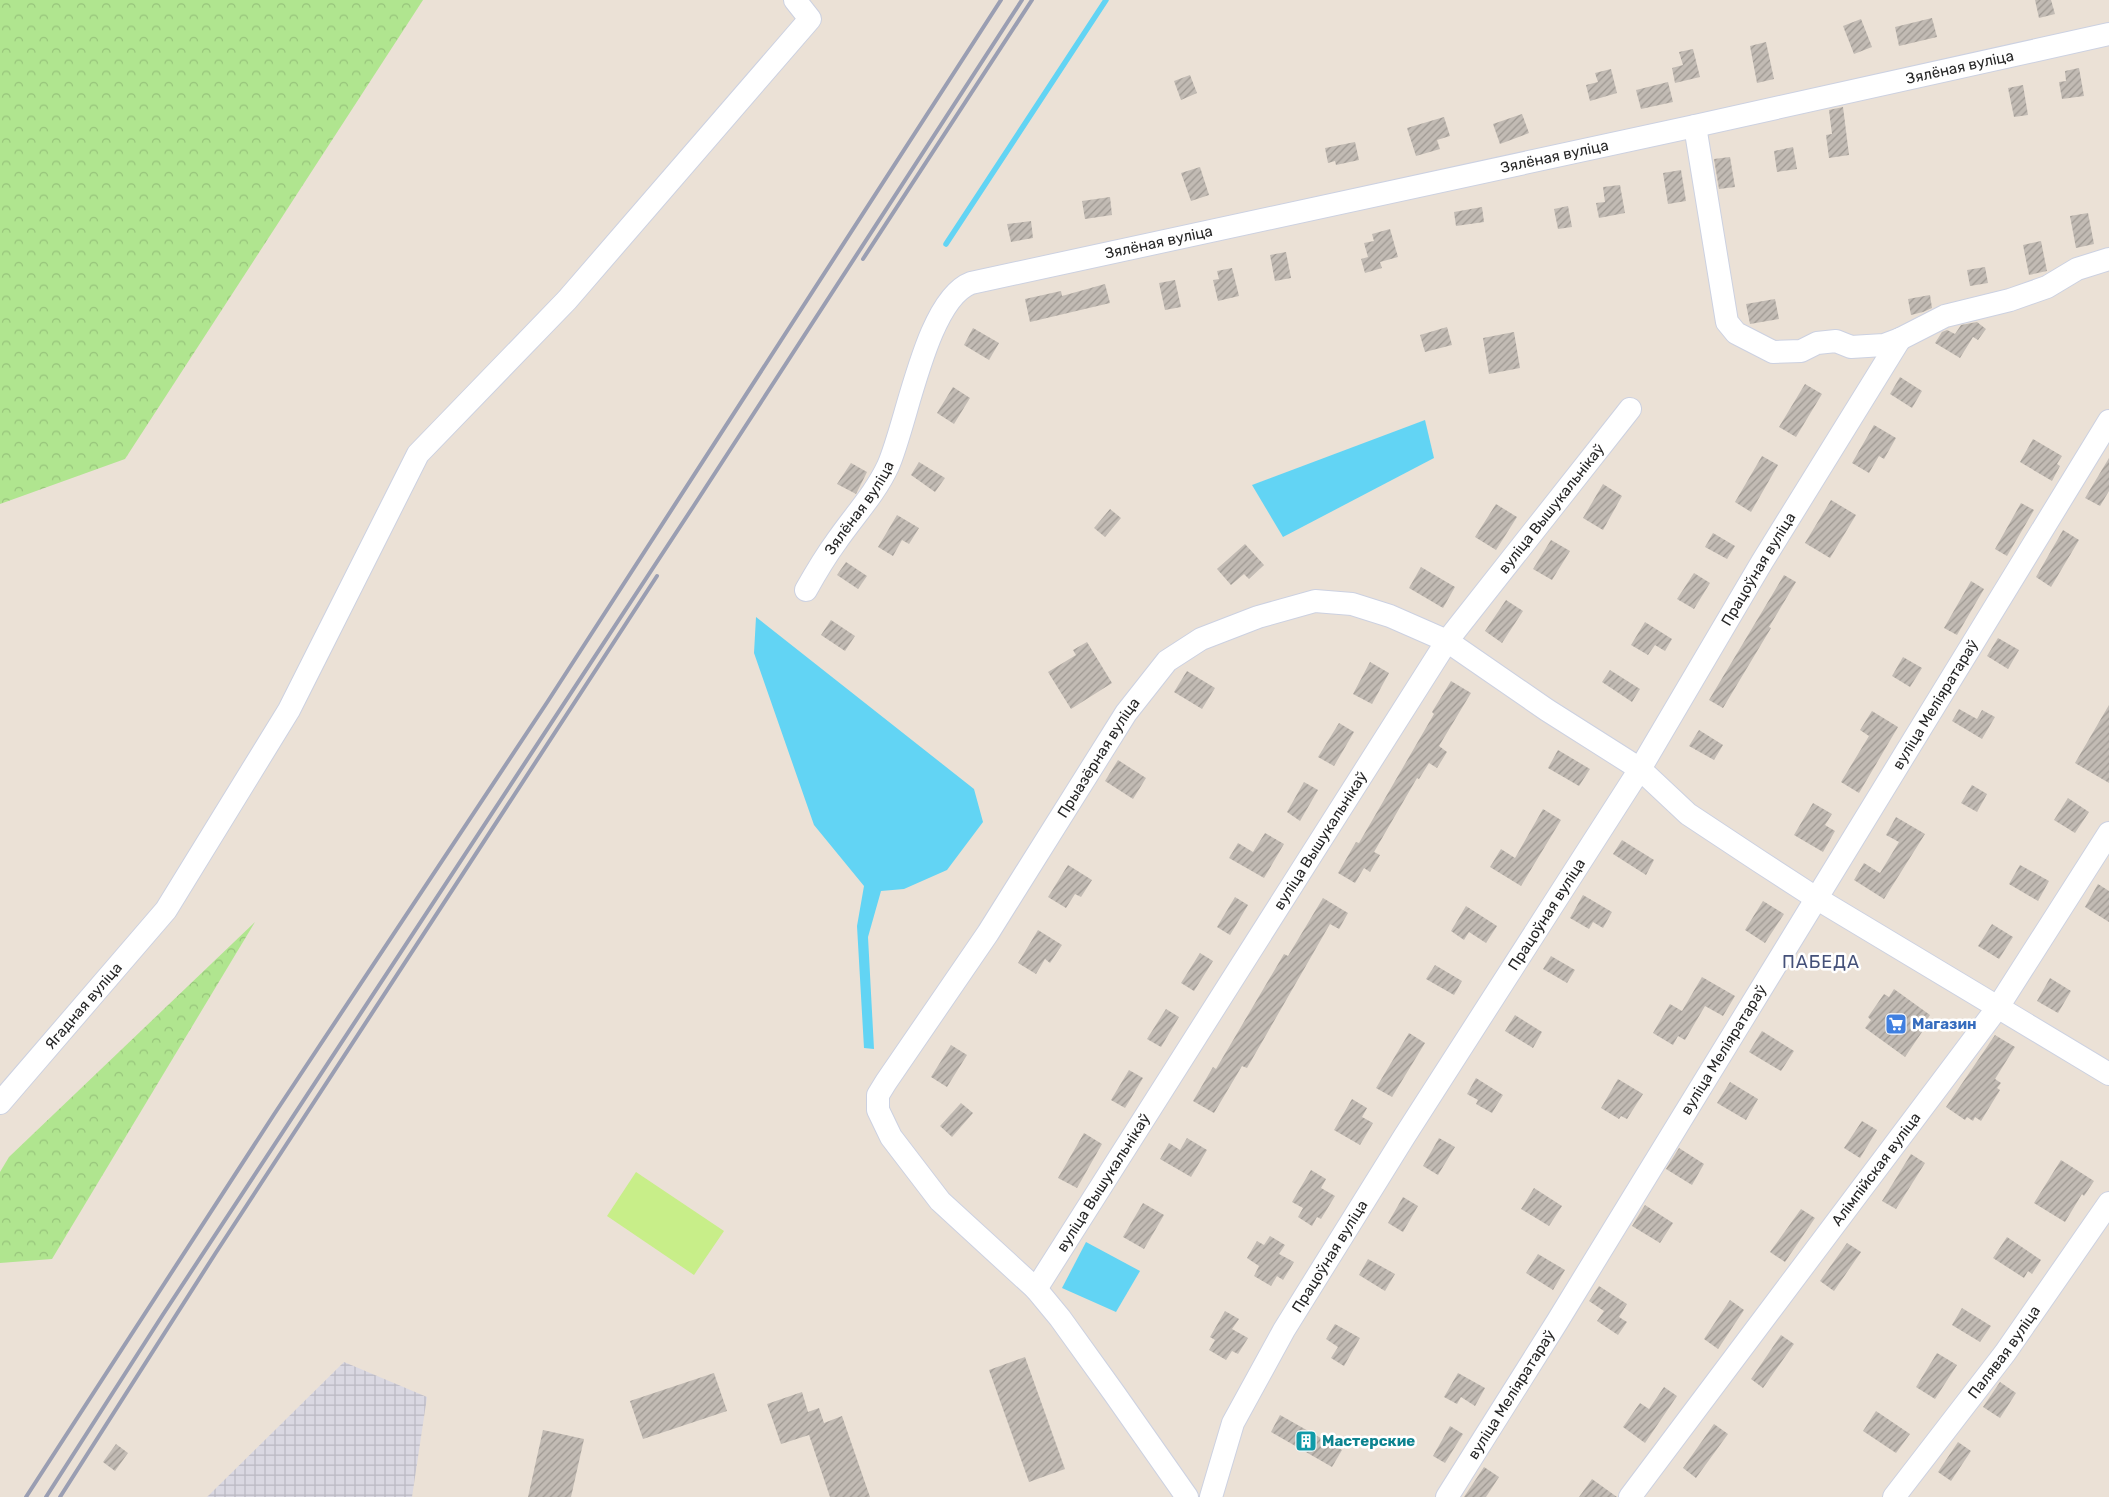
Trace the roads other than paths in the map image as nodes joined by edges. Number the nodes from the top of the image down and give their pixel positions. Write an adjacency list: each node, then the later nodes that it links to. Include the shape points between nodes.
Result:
1 (795, 0): 15 (street, Ягадная вуліца, via 810,19 567,300 418,454 289,710 166,910)
2 (2109, 34): 3 (street, Зялёная вуліца)
3 (1695, 126): 5 (street, via 1726,322 1736,334 1773,352 1802,351 1818,343 1836,341 1851,347 1867,348); 8 (street, Зялёная вуліца, via 961,287 942,311 910,392 888,466)
4 (2109, 259): 5 (street, via 2077,269 2047,287 2010,300 1945,316)
5 (1900, 339): 10 (street, Працоўная вуліца, via 1762,562)
6 (1630, 409): 9 (street, вуліца Вышукальнікаў)
7 (2109, 421): 12 (street, вуліца Меліяратараў)
8 (806, 590)
9 (1447, 641): 10 (street, Прыазёрная вуліца); 17 (street, вуліца Вышукальнікаў); 17 (street, Прыазёрная вуліца, via 1390,616 1352,604 1315,601 1258,617 1201,639 1167,661 1126,713 988,933 886,1082 878,1095 878,1110 892,1137 940,1201)
10 (1640, 769): 12 (street, Прыазёрная вуліца, via 1688,814); 19 (street, Працоўная вуліца, via 1284,1330 1233,1422)
11 (2109, 834): 13 (street, Алімпійская вуліца)
12 (1816, 898): 13 (street, Прыазёрная вуліца); 20 (street, вуліца Меліяратараў)
13 (1998, 1007): 14 (street, Прыазёрная вуліца); 21 (street, Алімпійская вуліца)
14 (2109, 1074)
15 (0, 1103)
16 (2109, 1203): 22 (street, Палявая вуліца, via 2005,1353)
17 (1036, 1289): 18 (street)
18 (1188, 1497)
19 (1211, 1497)
20 (1447, 1497)
21 (1630, 1497)
22 (1894, 1497)

